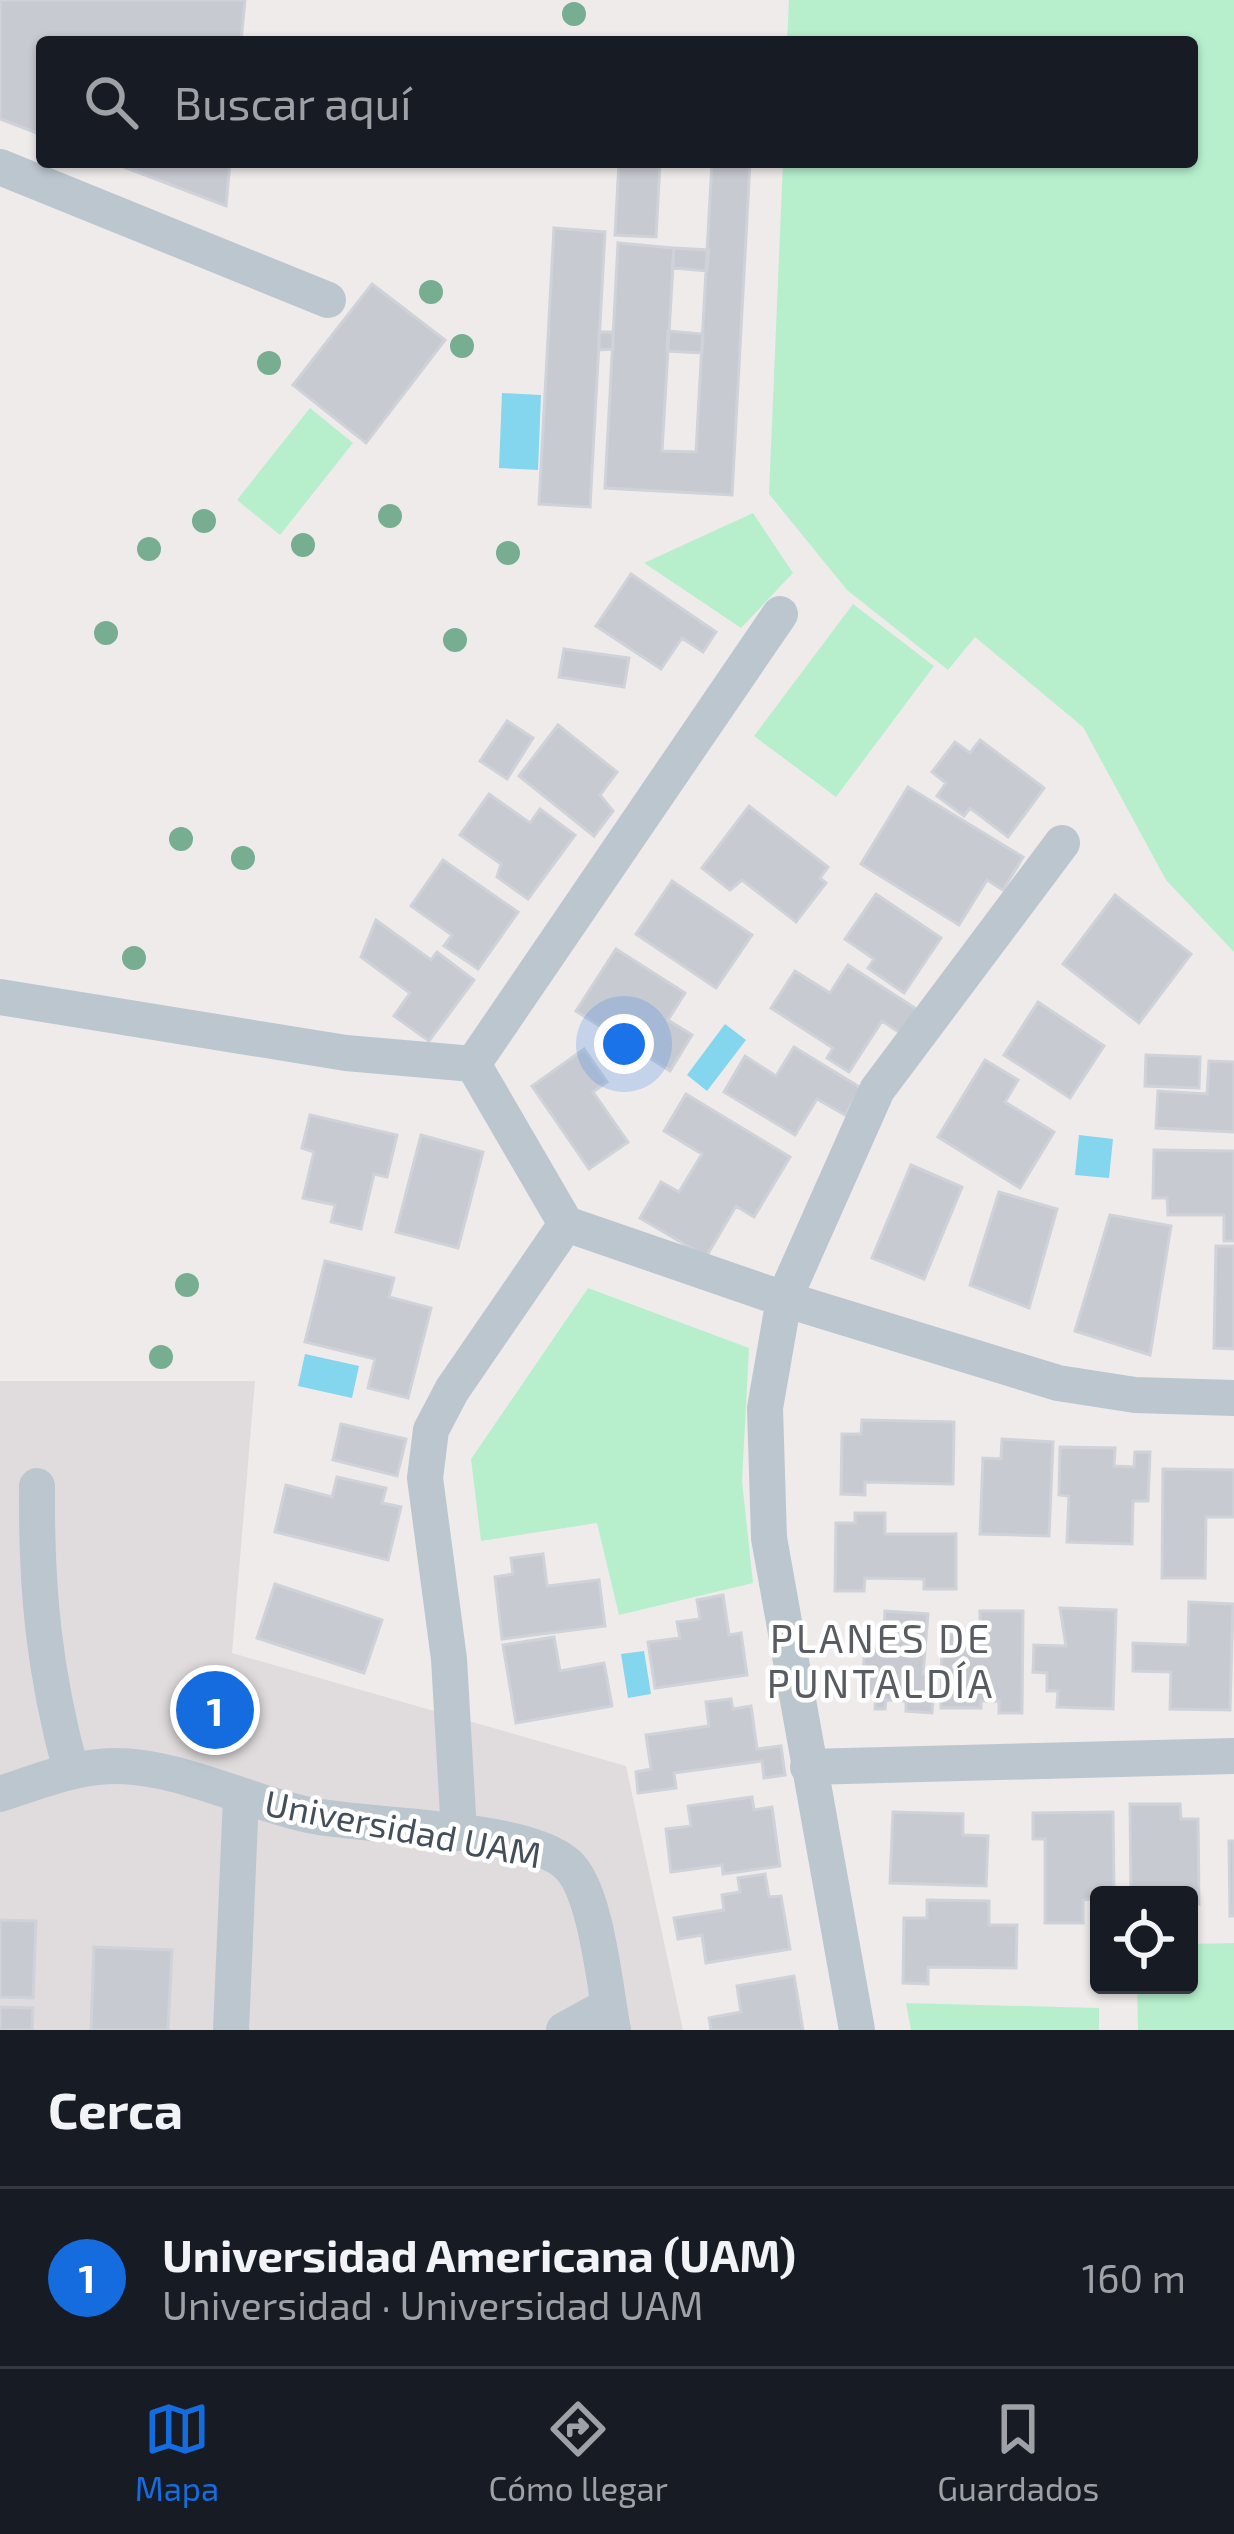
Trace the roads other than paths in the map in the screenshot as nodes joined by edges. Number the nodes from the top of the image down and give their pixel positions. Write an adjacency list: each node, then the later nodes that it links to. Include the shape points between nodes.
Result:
1 (0, 167): 2 (street)
2 (328, 300)
3 (780, 614): 6 (street)
4 (1062, 843): 8 (street, via 877,1090)
5 (0, 997): 6 (street, via 346,1053)
6 (473, 1064): 7 (street)
7 (566, 1224): 8 (street); 16 (street, via 431,1430 425,1478 449,1659)
8 (784, 1299): 9 (street, via 1058,1383); 12 (street, via 765,1408 770,1538)
9 (1234, 1398)
10 (37, 1486): 13 (street, via 36,1598 46,1678)
11 (1234, 1756): 12 (street)
12 (808, 1767): 20 (street)
13 (71, 1771): 14 (street, Universidad UAM); 15 (street, Universidad UAM, via 158,1772)
14 (0, 1794)
15 (242, 1797): 16 (street, Universidad UAM, via 311,1816); 18 (street)
16 (459, 1833): 17 (street, Universidad UAM, via 529,1846 568,1865 587,1898)
17 (611, 2018): 19 (street)
18 (232, 2030)
19 (564, 2030)
20 (857, 2030)

